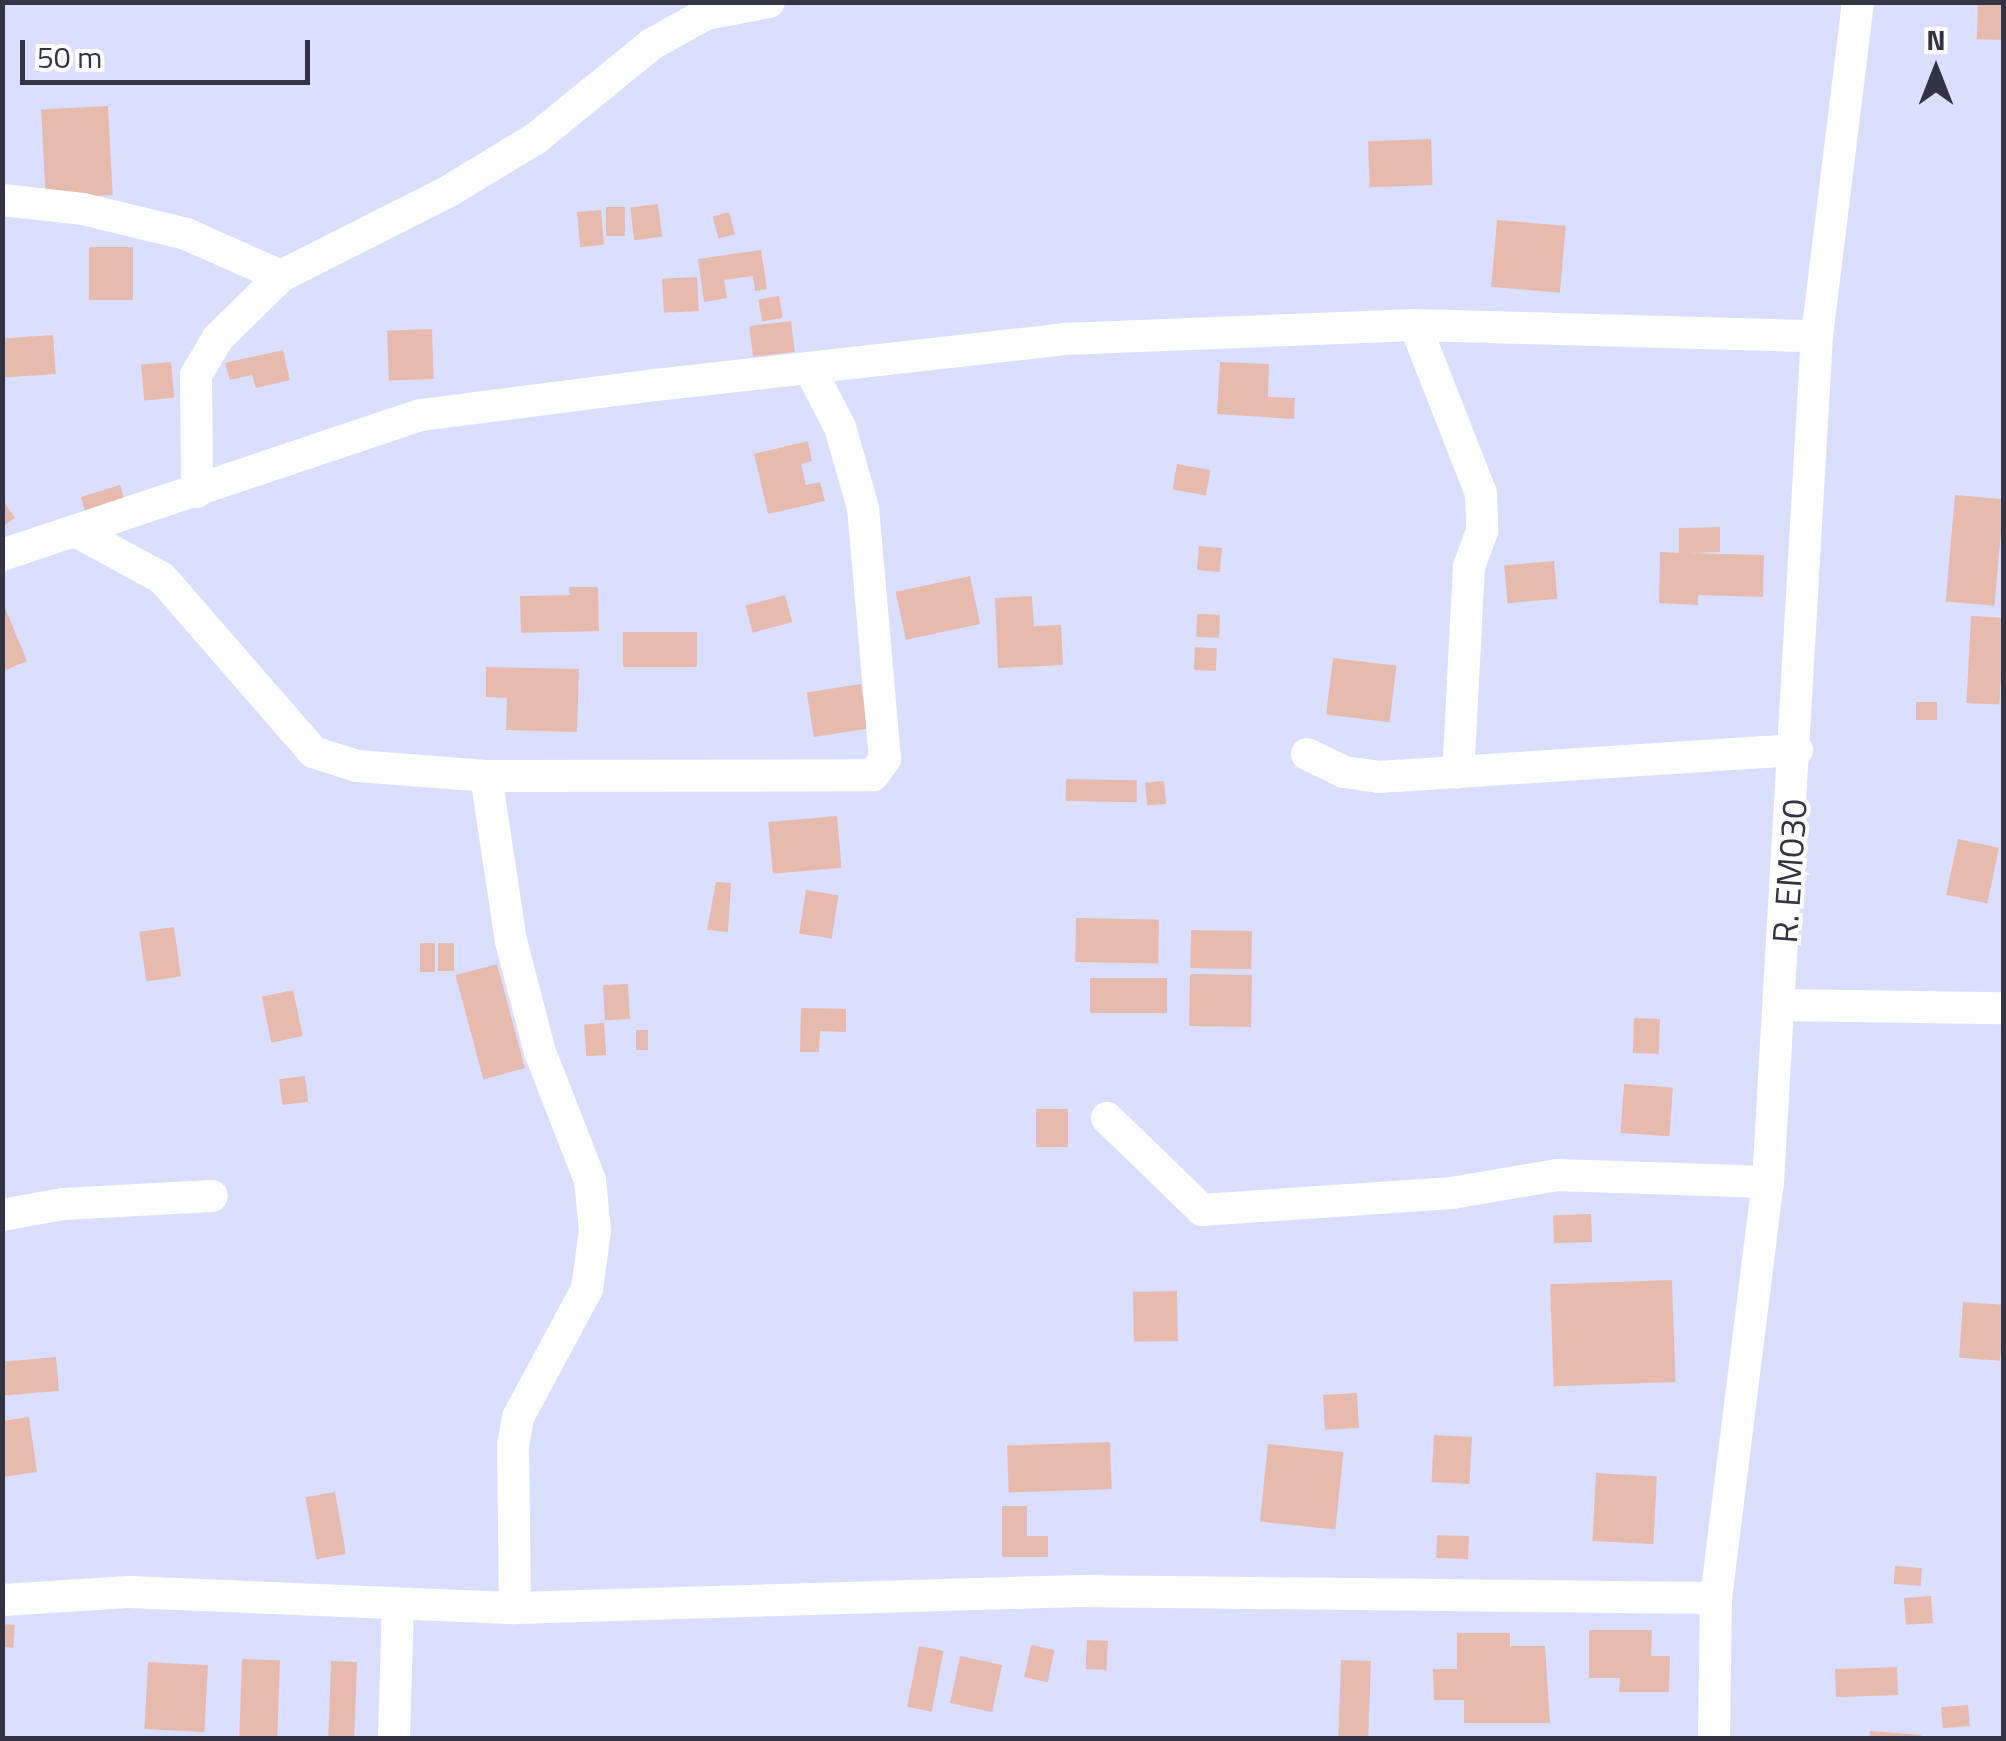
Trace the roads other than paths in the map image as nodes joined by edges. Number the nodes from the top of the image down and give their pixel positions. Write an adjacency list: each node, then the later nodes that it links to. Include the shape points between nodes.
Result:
1 (769, 2): 4 (street, via 706,14 652,44 534,139 449,191)
2 (1858, 2): 6 (street, R. EM030)
3 (2, 200): 4 (street, via 83,209 186,234)
4 (281, 276): 8 (street, via 218,338 196,375)
5 (1415, 325): 6 (street); 7 (street, via 1064,340); 13 (street, via 1481,492 1482,531 1469,566)
6 (1817, 336): 11 (street, R. EM030)
7 (809, 368): 8 (street, via 422,415); 14 (street, via 840,427 863,508 885,759 874,775)
8 (197, 492): 9 (street)
9 (79, 533): 10 (street); 14 (street, via 162,578 313,752 357,766)
10 (2, 555)
11 (1798, 750): 13 (street); 15 (street, R. EM030)
12 (1306, 754): 13 (street, via 1344,772)
13 (1458, 773)
14 (486, 776): 24 (street, via 511,941 540,1052 590,1180 595,1230 587,1289 518,1417 512,1444)
15 (1779, 1005): 16 (street); 18 (street, R. EM030)
16 (2004, 1008)
17 (1107, 1118): 18 (street, via 1202,1210 1433,1194 1557,1174)
18 (1768, 1182): 21 (street, R. EM030)
19 (212, 1196): 20 (street, via 62,1204)
20 (2, 1216)
21 (1716, 1598): 24 (street, via 1078,1591); 26 (street, R. EM030)
22 (2, 1600): 23 (street, via 129,1592)
23 (398, 1606): 24 (street); 25 (street)
24 (515, 1608)
25 (394, 1738)
26 (1714, 1738)

